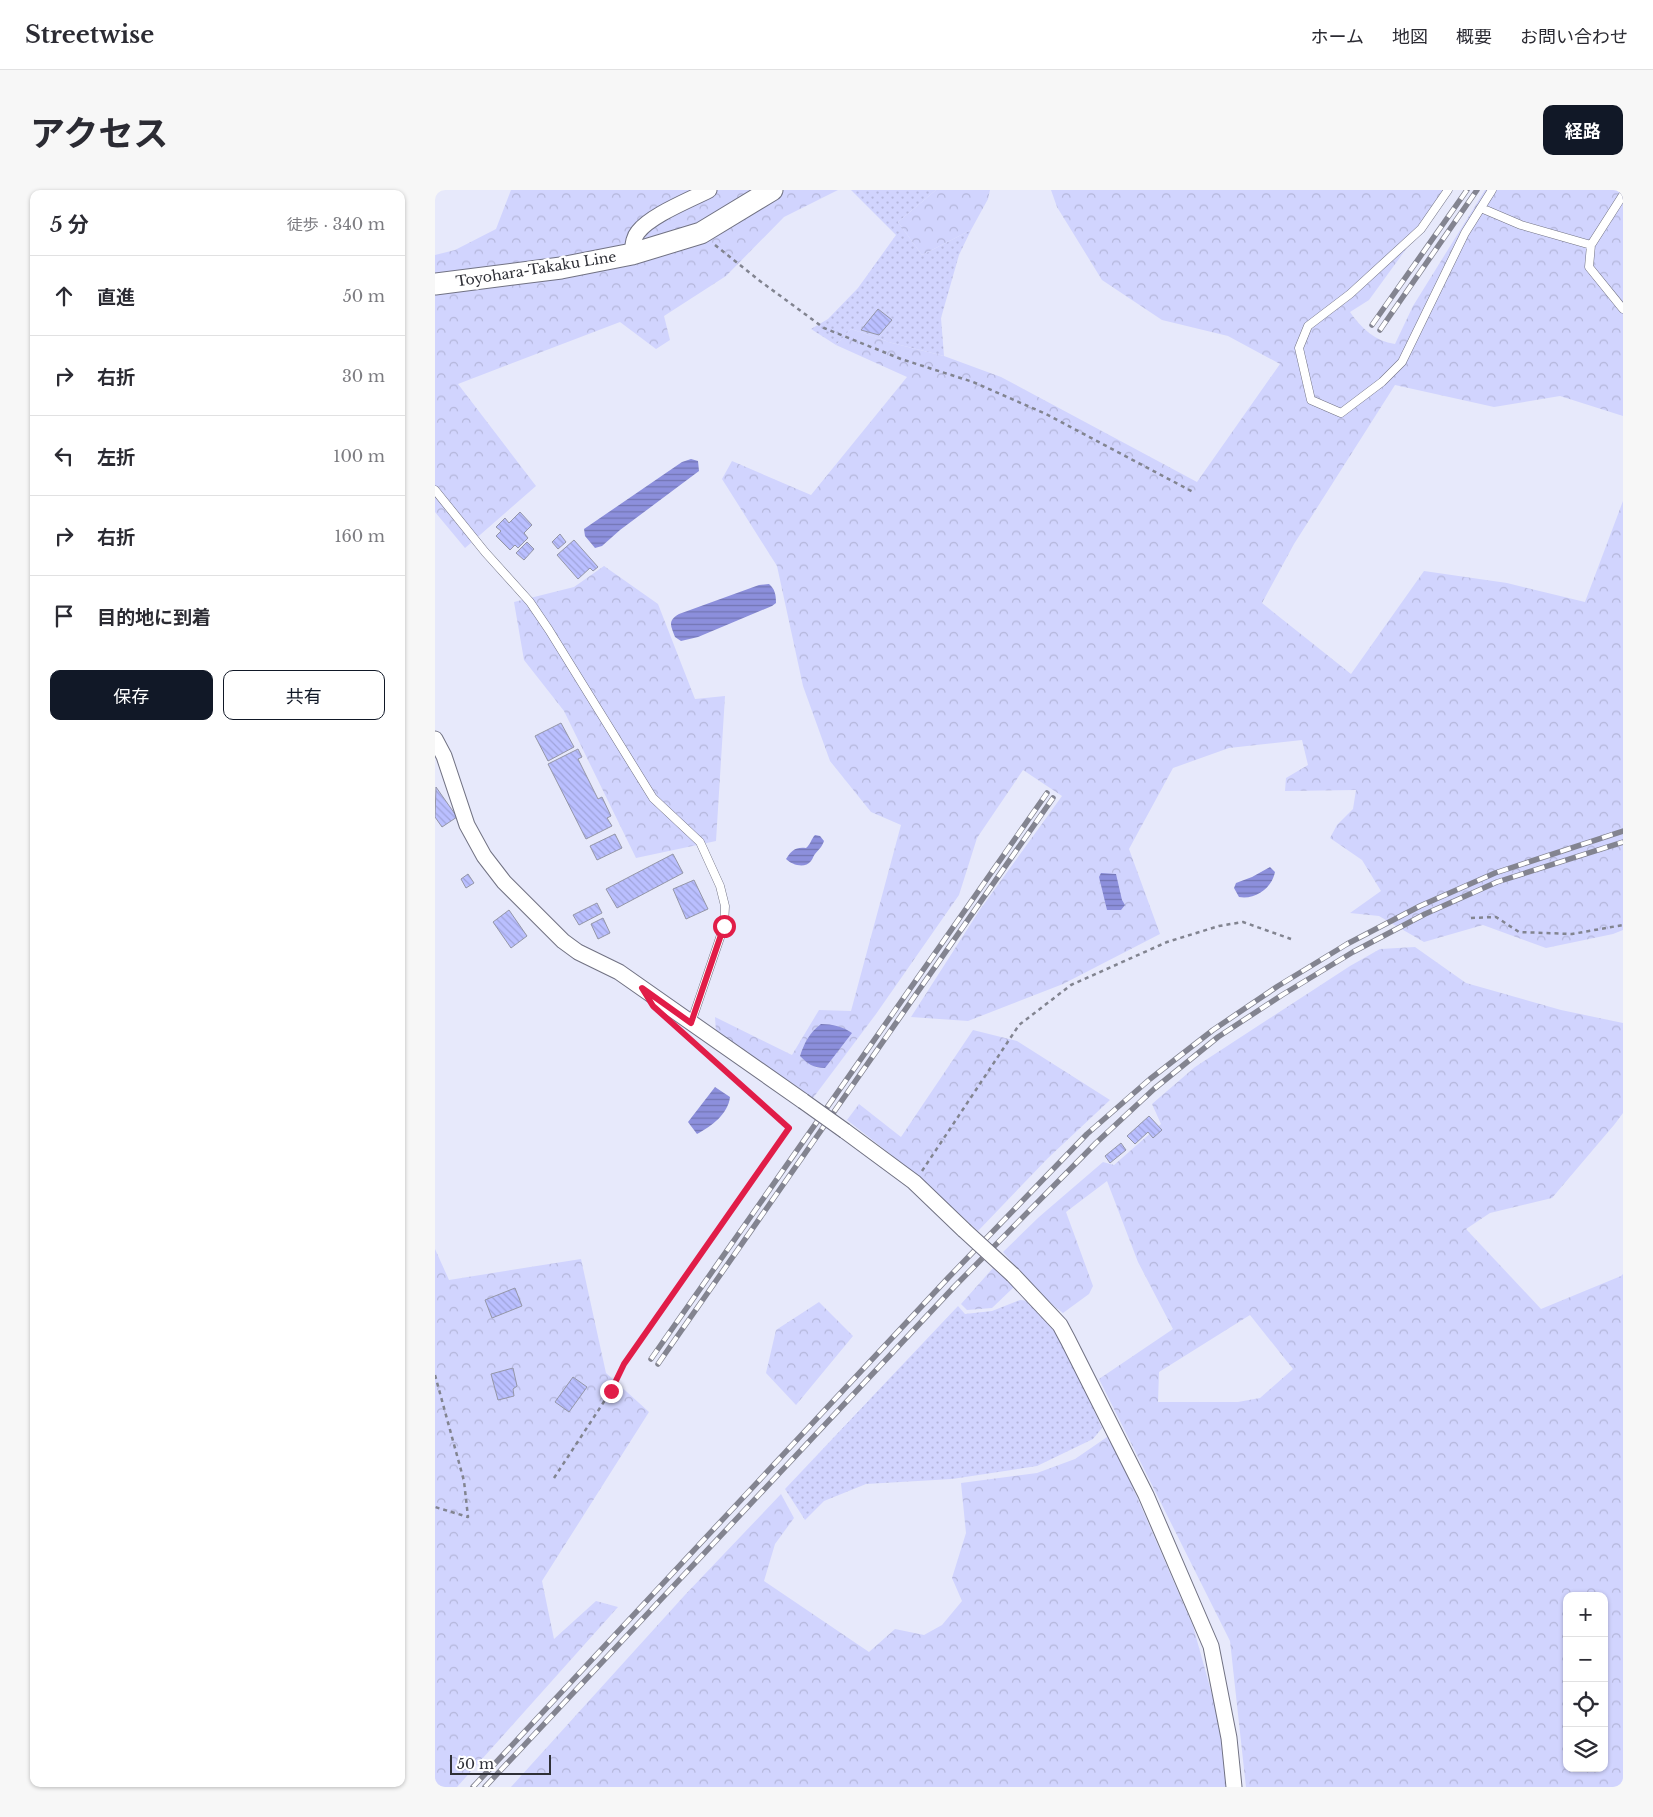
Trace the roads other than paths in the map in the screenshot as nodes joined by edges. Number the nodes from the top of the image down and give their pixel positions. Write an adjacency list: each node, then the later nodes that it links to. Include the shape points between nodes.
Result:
1 (709, 190): 8 (street, via 649,222 633,240)
2 (772, 190): 8 (main road, Toyohara-Takaku Line, via 701,233)
3 (1448, 190): 6 (lane, via 1421,230 1350,294 1308,326 1299,348 1311,400 1341,413 1382,382 1402,362 1465,233)
4 (1492, 190): 6 (lane)
5 (1623, 195): 7 (lane)
6 (1481, 208): 7 (lane)
7 (1591, 245): 10 (lane, via 1589,267)
8 (632, 254): 9 (main road, Toyohara-Takaku Line, via 561,268)
9 (435, 284)
10 (1623, 310)
11 (435, 490): 13 (lane, via 549,630 653,798 700,842 720,886 725,906 724,926)
12 (435, 739): 13 (street, via 444,756 467,825 503,882 563,941 619,972)
13 (691, 1023): 14 (street, bridge, via 914,1182 1013,1275 1060,1325 1146,1495 1211,1646 1226,1719)
14 (1234, 1787)

